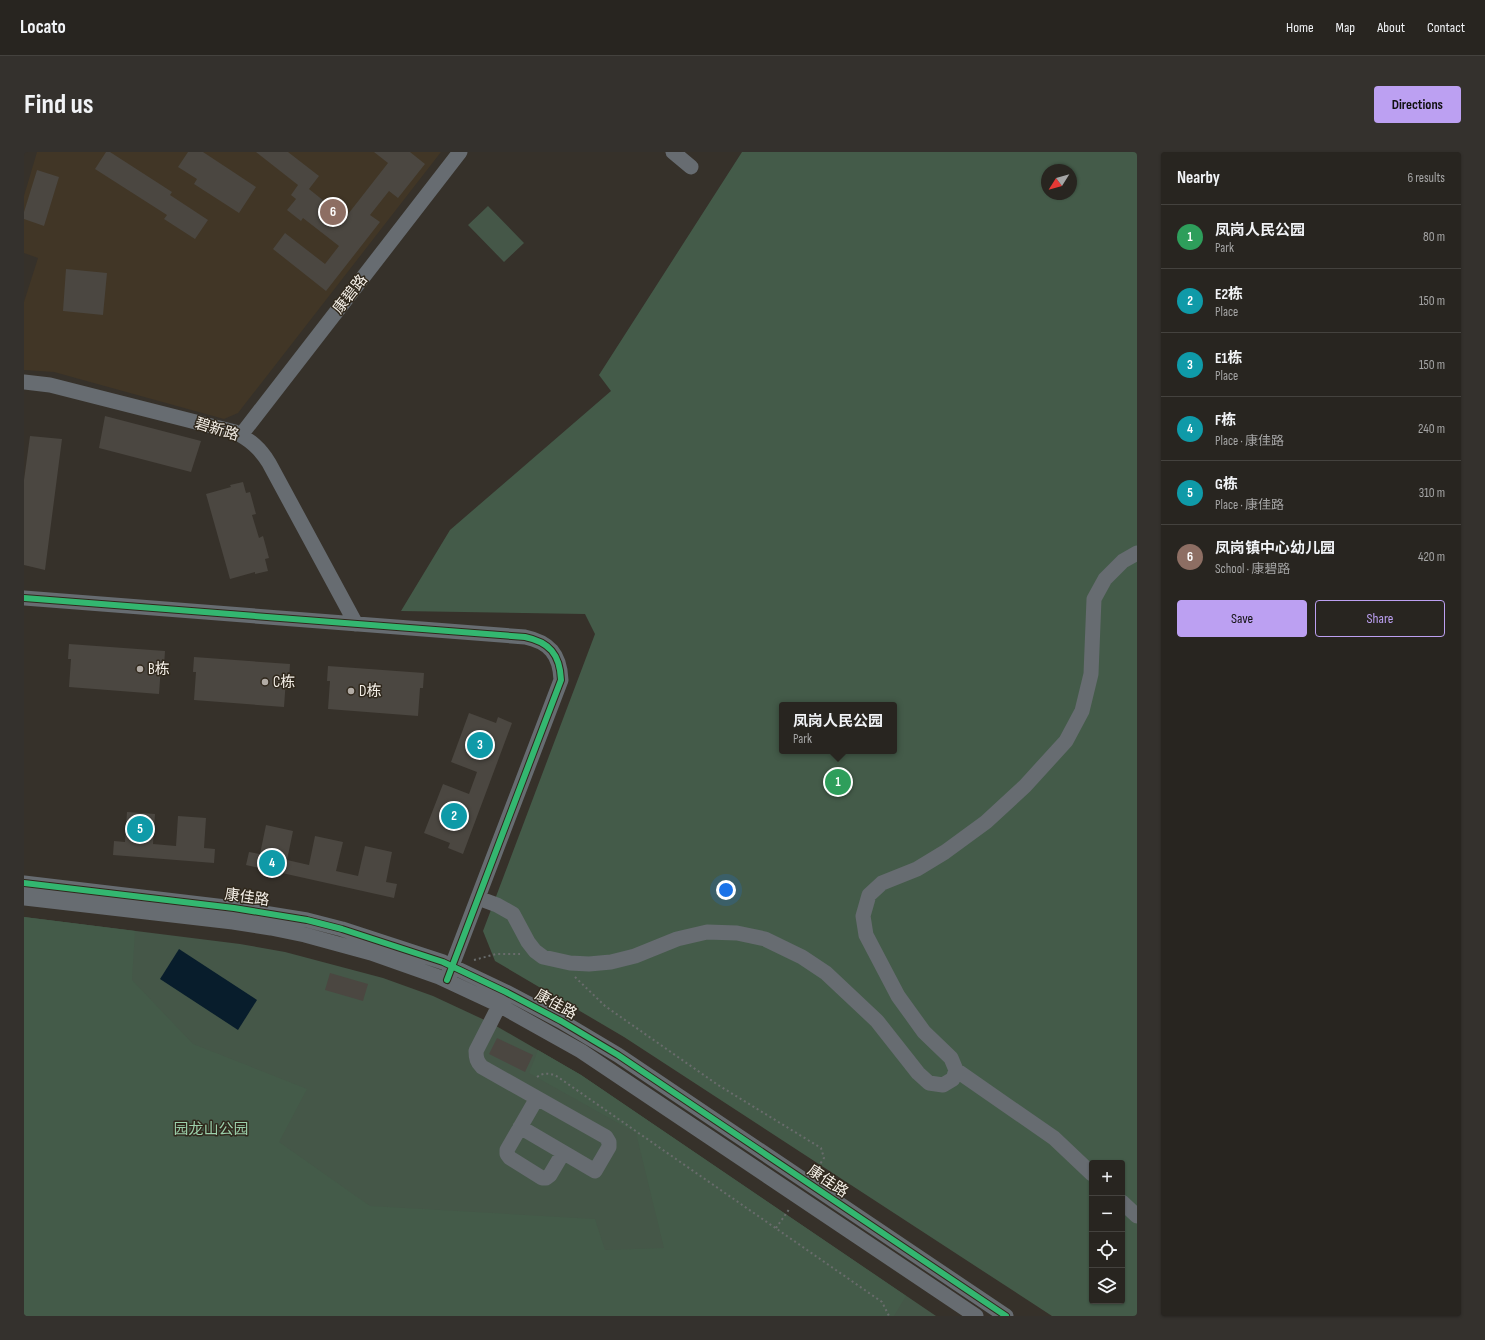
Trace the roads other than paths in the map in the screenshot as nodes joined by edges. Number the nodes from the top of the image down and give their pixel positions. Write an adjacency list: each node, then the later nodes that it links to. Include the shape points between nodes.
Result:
1 (460, 152): 5 (street, 康碧路)
2 (673, 152): 3 (street)
3 (691, 167)
4 (24, 382): 5 (street, 碧新路, via 50,385)
5 (241, 435): 8 (street, 碧新路, via 255,445 266,458)
6 (1137, 553): 15 (street, via 1105,579 1094,599 1091,674 1082,711 1066,741 1025,786 986,822 917,869 882,883 869,896 863,916 866,936 898,996 924,1032 951,1058)
7 (24, 598): 8 (street)
8 (356, 624): 11 (street, via 524,637 548,646 560,667 560,680)
9 (24, 883): 12 (street, 康佳路, via 280,915 349,931)
10 (24, 898): 13 (street, 康佳路, via 271,928 371,953)
11 (478, 898): 12 (street); 15 (street, via 513,914 535,951 556,960 589,964 610,962 636,956 676,939 708,932 737,933 765,939 802,957 826,973 877,1020 918,1073 929,1083 943,1085 953,1079)
12 (452, 966): 13 (street); 14 (street, 康佳路)
13 (447, 980): 14 (street, 康佳路)
14 (502, 998): 16 (street, via 476,1051 477,1060 482,1067); 22 (street, 康佳路); 23 (street, 康佳路, via 561,1021 618,1055)
15 (956, 1070): 19 (street, via 1054,1138)
16 (537, 1098): 17 (street); 18 (street, via 606,1137 610,1147 595,1171)
17 (520, 1127): 18 (street); 18 (street, via 507,1154 542,1178 550,1175)
18 (563, 1153)
19 (1089, 1171)
20 (1125, 1205): 21 (street)
21 (1137, 1216)
22 (976, 1316)
23 (1006, 1316)

